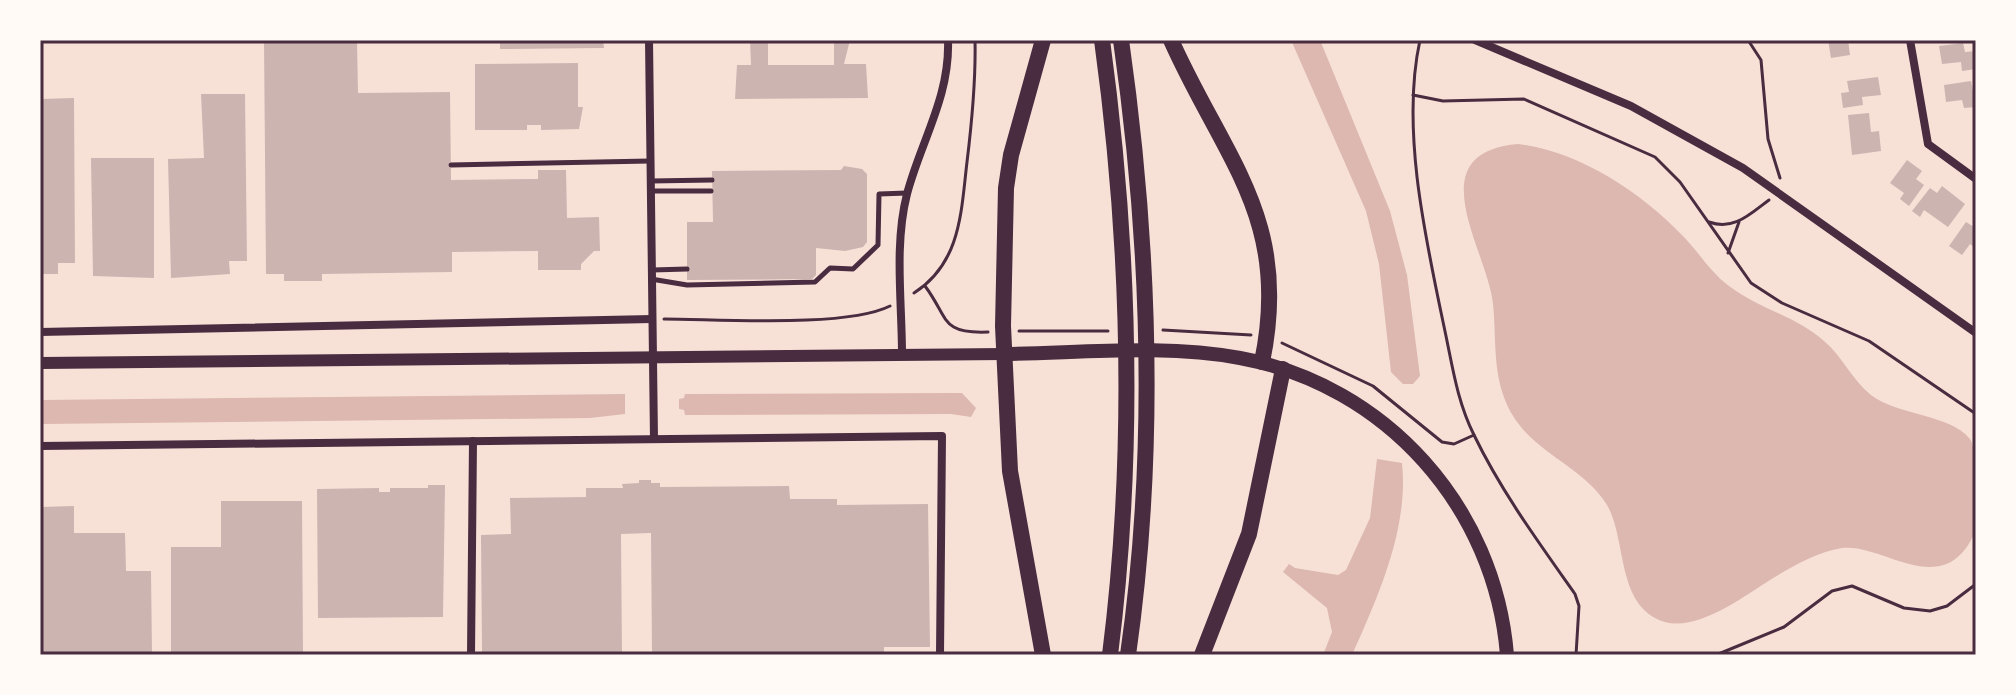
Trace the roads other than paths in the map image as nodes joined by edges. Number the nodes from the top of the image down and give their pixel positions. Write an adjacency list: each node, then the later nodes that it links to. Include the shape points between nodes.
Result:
1 (649, 40): 9 (street)
2 (948, 40): 16 (street, via 944,94)
3 (1043, 40): 22 (highway, via 1006,188)
4 (1102, 40): 34 (highway, via 1119,189 1128,392 1126,493)
5 (1121, 40): 35 (highway, via 1146,300 1143,496)
6 (1171, 40): 25 (highway, via 1247,185 1262,230 1269,276)
7 (1475, 40): 21 (street, via 1631,106 1780,191)
8 (1910, 40): 11 (street, via 1928,144)
9 (650, 161): 10 (lane); 13 (street)
10 (451, 165)
11 (1976, 179)
12 (712, 180): 13 (lane)
13 (650, 181): 14 (street)
14 (651, 191): 15 (lane); 18 (street)
15 (711, 191)
16 (908, 193): 18 (lane, via 879,194 878,245 853,269 830,268 815,282 687,285); 23 (street, via 902,225)
17 (687, 269): 18 (lane)
18 (651, 275): 19 (street)
19 (652, 319): 20 (street); 24 (street)
20 (40, 332)
21 (1976, 333)
22 (1004, 354): 23 (street); 25 (main road, via 1199,353); 33 (highway, via 1010,471)
23 (902, 355): 24 (street)
24 (652, 357): 26 (street); 28 (street)
25 (1262, 362): 27 (main road)
26 (40, 363)
27 (1283, 369): 36 (highway, via 1249,534); 37 (main road, via 1359,404 1438,476 1466,517 1488,564)
28 (654, 439): 29 (street); 32 (street, via 942,436)
29 (473, 441): 30 (street); 31 (street)
30 (40, 446)
31 (471, 655)
32 (940, 655)
33 (1043, 655)
34 (1110, 655)
35 (1128, 655)
36 (1202, 655)
37 (1507, 655)

